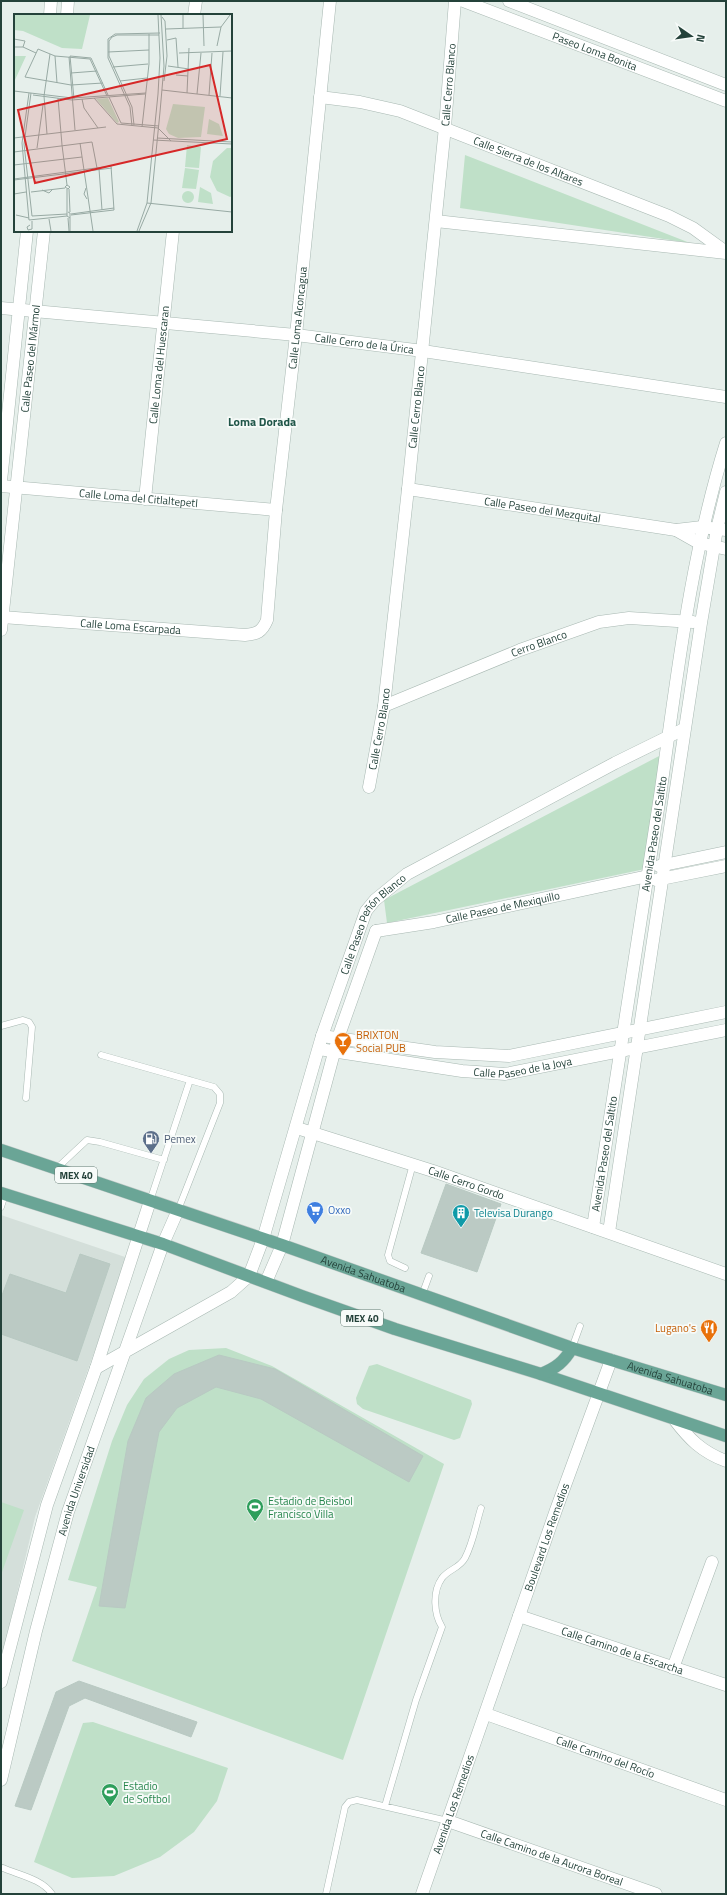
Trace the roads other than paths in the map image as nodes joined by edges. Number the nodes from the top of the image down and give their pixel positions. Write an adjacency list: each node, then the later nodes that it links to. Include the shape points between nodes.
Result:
1 (51, 1): 8 (street)
2 (68, 1): 9 (street)
3 (196, 1): 10 (street)
4 (330, 1): 12 (street, Calle Loma Aconcagua)
5 (456, 1): 14 (street, Calle Cerro Blanco)
6 (463, 1): 13 (street, Paseo Loma Bonita)
7 (509, 1): 11 (street, Paseo Loma Bonita)
8 (50, 14)
9 (67, 14)
10 (194, 14)
11 (726, 85)
12 (320, 97): 14 (street, Calle Sierra de los Altares, via 377,105); 24 (street, Calle Loma Aconcagua)
13 (726, 101)
14 (445, 127): 15 (street, Calle Cerro Blanco); 19 (street, Calle Sierra de los Altares, via 669,216 693,228)
15 (436, 221): 19 (street, Calle Sierra de los Altares); 25 (street, Calle Cerro Blanco)
16 (27, 232): 21 (street, Calle Paseo del Mármol)
17 (44, 232): 22 (street, Calle Paseo del Mármol)
18 (173, 232): 23 (street, Calle Loma del Huescaran)
19 (726, 252)
20 (1, 308): 21 (street, Calle Cerro de la Úrica)
21 (19, 310): 22 (street, Calle Cerro de la Úrica); 28 (street, Calle Paseo del Mármol)
22 (35, 312): 23 (street, Calle Cerro de la Úrica); 30 (street, Calle Paseo del Mármol)
23 (164, 324): 24 (street, Calle Cerro de la Úrica); 33 (street, Calle Loma del Huescaran)
24 (296, 335): 25 (street, Calle Cerro de la Úrica); 34 (street, Calle Loma Aconcagua)
25 (423, 351): 26 (street, Calle Cerro de la Úrica); 31 (street, Calle Cerro Blanco)
26 (726, 397)
27 (726, 443): 35 (street, Avenida Paseo del Saltito)
28 (1, 481)
29 (1, 486): 30 (street, Calle Loma del Citlaltepetl)
30 (17, 487): 33 (street, Calle Loma del Citlaltepetl); 41 (street, Calle Paseo del Mármol)
31 (408, 489): 36 (street, Calle Paseo del Mezquital); 46 (street, Calle Cerro Blanco)
32 (726, 492): 37 (street, Avenida Paseo del Saltito)
33 (145, 499): 34 (street, Calle Loma del Citlaltepetl)
34 (276, 510): 45 (street, Calle Loma Aconcagua, via 267,620)
35 (702, 527): 36 (street, Calle Paseo del Mezquital); 37 (street, Calle Paseo del Mezquital); 38 (street, Avenida Paseo del Saltito)
36 (676, 530): 38 (street, Calle Paseo del Mezquital)
37 (721, 530): 39 (street, Avenida Paseo del Saltito)
38 (699, 543): 39 (street, Calle Paseo del Mezquital); 42 (street, Avenida Paseo del Saltito)
39 (714, 547): 40 (street, Calle Paseo del Mezquital); 43 (street, Avenida Paseo del Saltito)
40 (726, 549)
41 (2, 617): 44 (street, Calle Paseo del Mármol); 45 (street, Calle Loma Escarpada, via 245,635)
42 (685, 620): 43 (street, Cerro Blanco); 46 (street, Cerro Blanco, via 629,618 599,622 520,650); 48 (street, Avenida Paseo del Saltito)
43 (701, 623): 47 (street, Avenida Paseo del Saltito)
44 (1, 630)
45 (259, 633)
46 (384, 706): 49 (street, Calle Cerro Blanco)
47 (684, 729): 48 (street, Calle Paseo Peñón Blanco); 51 (street, Avenida Paseo del Saltito)
48 (669, 736): 53 (street, Avenida Paseo del Saltito); 55 (street, Calle Paseo Peñón Blanco, via 407,874 375,900)
49 (369, 787)
50 (726, 852): 51 (street, Calle Paseo de Mexiquillo)
51 (665, 865): 53 (street, Calle Paseo de Mexiquillo); 54 (street, Avenida Paseo del Saltito)
52 (726, 866): 54 (street, Calle Paseo de Mexiquillo)
53 (648, 875): 54 (street, Calle Paseo de Mexiquillo); 56 (street, Calle Paseo de Mexiquillo, via 434,922); 61 (street, Avenida Paseo del Saltito)
54 (663, 878): 59 (street, Avenida Paseo del Saltito)
55 (362, 919): 56 (street); 62 (street, Calle Paseo Peñón Blanco)
56 (376, 932): 63 (street, Calle Paseo Peñón Blanco)
57 (726, 1012): 59 (street, Calle Paseo de la Joya)
58 (1, 1026): 70 (lane, via 23,1020 29,1022 32,1027)
59 (640, 1030): 61 (street, Calle Paseo de la Joya); 65 (street, Avenida Paseo del Saltito)
60 (726, 1030): 65 (street, Calle Paseo de la Joya)
61 (622, 1033): 63 (street, Calle Paseo de la Joya, via 522,1054 495,1057 435,1052); 67 (street, Avenida Paseo del Saltito)
62 (322, 1036): 63 (street, Calle Paseo de la Joya); 64 (street, Calle Paseo Peñón Blanco)
63 (338, 1038): 66 (street, Calle Paseo Peñón Blanco)
64 (319, 1048): 66 (street, Calle Paseo de la Joya); 71 (street, Calle Paseo Peñón Blanco)
65 (637, 1049): 67 (street, Calle Paseo de la Joya); 82 (street, Avenida Paseo del Saltito)
66 (335, 1051): 67 (street, Calle Paseo de la Joya, via 462,1071 505,1074); 72 (street, Calle Paseo Peñón Blanco)
67 (620, 1052): 81 (street, Avenida Paseo del Saltito)
68 (101, 1055): 69 (lane)
69 (190, 1080): 74 (lane); 80 (lane, via 214,1087 220,1094 220,1103)
70 (26, 1098)
71 (297, 1128): 72 (street, Calle Cerro Gordo); 84 (street, Calle Paseo Peñón Blanco)
72 (313, 1133): 75 (street, Calle Cerro Gordo); 86 (street, Calle Paseo Peñón Blanco)
73 (1, 1150): 76 (main road, Avenida Sahuatoba / MEX 40)
74 (164, 1160): 76 (lane, via 88,1140); 78 (lane)
75 (413, 1164): 81 (street, Calle Cerro Gordo); 87 (lane, via 388,1255 390,1262)
76 (56, 1169): 78 (main road, Avenida Sahuatoba / MEX 40)
77 (3, 1194): 79 (lane); 83 (main road, MEX 40)
78 (150, 1201): 80 (main road, Avenida Sahuatoba / MEX 40); 83 (street, Avenida Universidad)
79 (1, 1207)
80 (178, 1210): 84 (main road, Avenida Sahuatoba / MEX 40); 85 (street, Avenida Universidad)
81 (593, 1227): 82 (street, Calle Cerro Gordo)
82 (609, 1232): 88 (street, Calle Cerro Gordo)
83 (139, 1236): 85 (main road, MEX 40); 97 (street, Avenida Universidad)
84 (263, 1239): 86 (main road, Avenida Sahuatoba / MEX 40); 89 (street, Calle Paseo Peñón Blanco)
85 (163, 1244): 89 (main road, MEX 40); 95 (street, Avenida Universidad)
86 (282, 1245): 91 (street, Calle Paseo Peñón Blanco); 92 (main road, Avenida Sahuatoba / MEX 40)
87 (406, 1268)
88 (726, 1274)
89 (249, 1276): 91 (main road, MEX 40); 95 (street, via 231,1292)
90 (429, 1276): 92 (lane)
91 (266, 1282): 98 (main road, MEX 40, via 395,1329)
92 (422, 1295): 94 (main road, Avenida Sahuatoba / MEX 40)
93 (580, 1326): 94 (lane)
94 (572, 1348): 96 (main road, Avenida Sahuatoba / MEX 40); 98 (main road, via 563,1362)
95 (124, 1353): 97 (street); 106 (street, Avenida Universidad)
96 (611, 1360): 99 (street, Boulevard Los Remedios); 100 (main road, Avenida Sahuatoba / MEX 40)
97 (96, 1368): 104 (street, Avenida Universidad)
98 (541, 1374): 99 (main road, MEX 40)
99 (598, 1394): 101 (main road, MEX 40); 108 (street, Boulevard Los Remedios)
100 (726, 1395)
101 (674, 1419): 102 (main road, MEX 40); 103 (street, via 693,1443)
102 (726, 1436)
103 (726, 1461)
104 (47, 1505): 106 (street); 110 (street, Avenida Universidad)
105 (481, 1508): 115 (lane, via 465,1557 459,1566 442,1578 438,1589 435,1602 436,1618 442,1627 416,1700)
106 (68, 1512): 113 (street, Avenida Universidad, via 36,1631)
107 (712, 1562): 109 (street)
108 (519, 1616): 109 (street, Calle Camino de la Escarcha); 112 (street, Boulevard Los Remedios)
109 (674, 1668): 111 (street, Calle Camino de la Escarcha)
110 (1, 1682)
111 (726, 1685)
112 (486, 1714): 114 (street, Calle Camino del Rocío); 116 (street, Avenida Los Remedios)
113 (1, 1780)
114 (726, 1800)
115 (385, 1806): 116 (lane); 119 (lane, via 357,1800 349,1802 345,1807)
116 (448, 1821): 120 (street, Avenida Los Remedios); 121 (street, Calle Camino de la Aurora Boreal)
117 (3, 1868): 118 (lane, via 39,1883)
118 (52, 1894)
119 (326, 1894)
120 (422, 1894)
121 (656, 1894)

